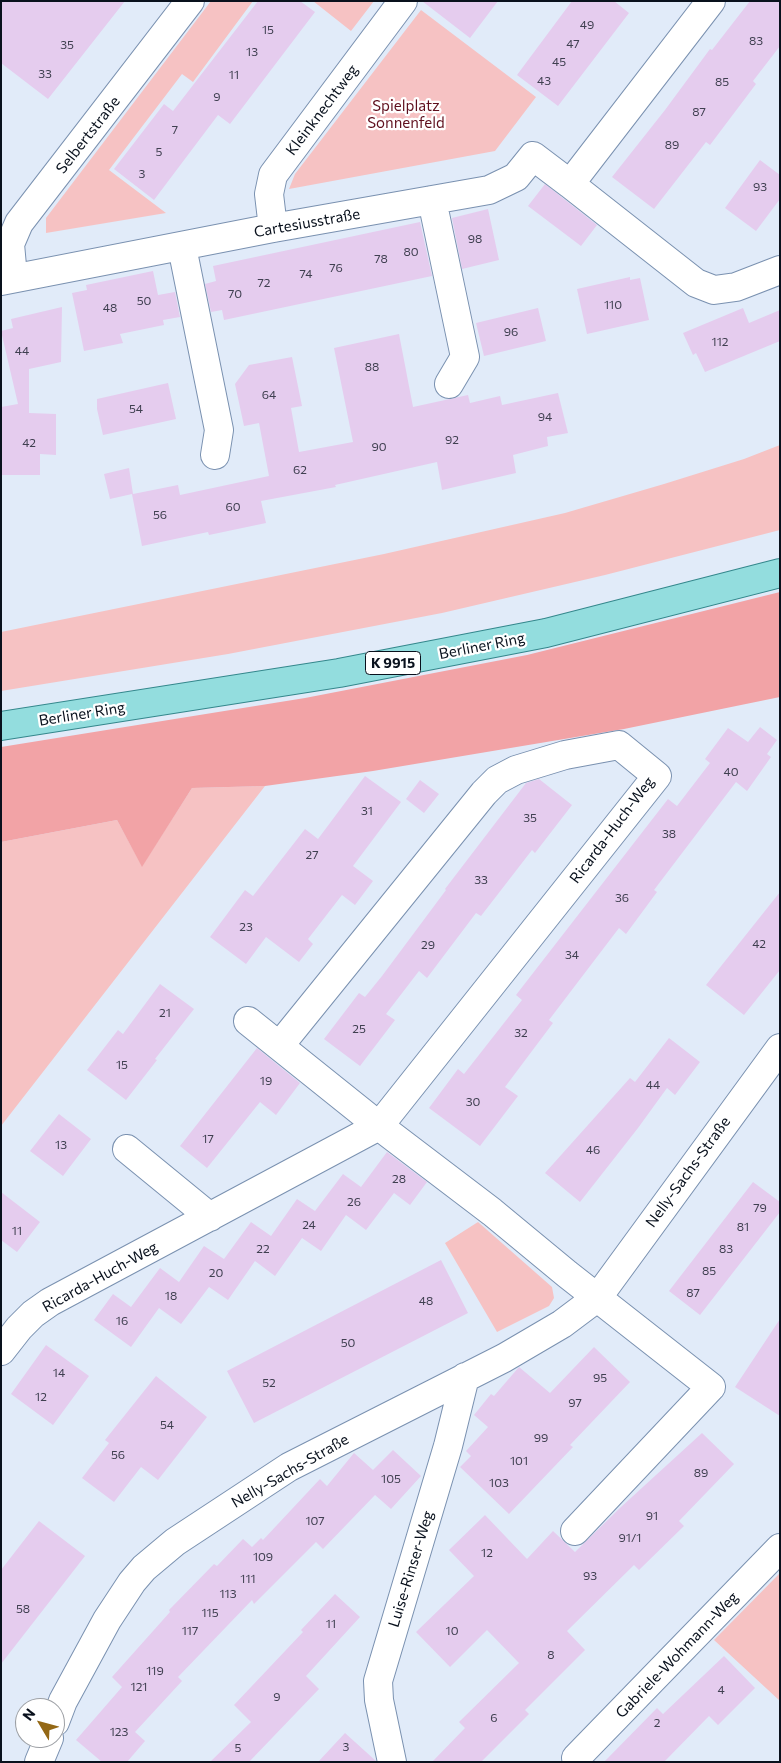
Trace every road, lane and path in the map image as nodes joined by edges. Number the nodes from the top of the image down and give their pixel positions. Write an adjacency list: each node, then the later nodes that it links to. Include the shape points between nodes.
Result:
1 (190, 1): 9 (street, Selbertstraße, via 19,223 10,244)
2 (403, 1): 6 (street, Kleinknechtweg, via 273,175 269,194)
3 (711, 1): 4 (street)
4 (570, 184): 5 (street, Cartesiusstraße, via 533,156 516,177 489,190); 8 (street, Cartesiusstraße, via 696,283 714,290 736,287)
5 (432, 200): 6 (street, Cartesiusstraße); 10 (street, via 465,357)
6 (273, 228): 7 (street, Cartesiusstraße)
7 (182, 247): 9 (street, Cartesiusstraße); 11 (street, via 219,430)
8 (780, 270)
9 (7, 279)
10 (449, 384)
11 (215, 455)
12 (780, 573): 13 (main road, Berliner Ring / K 9915, via 537,635 339,673)
13 (1, 726)
14 (248, 1021): 15 (street)
15 (280, 1045): 17 (street); 17 (street, Ricarda-Huch-Weg, via 484,793 498,780 516,770 565,755 619,745 658,776)
16 (780, 1048): 20 (street, Nelly-Sachs-Straße)
17 (379, 1126): 19 (street, Ricarda-Huch-Weg); 20 (street)
18 (127, 1150): 19 (street)
19 (210, 1216): 21 (street, Ricarda-Huch-Weg, via 50,1302 33,1314)
20 (598, 1297): 22 (street, Nelly-Sachs-Straße, via 562,1324); 23 (street, via 711,1387)
21 (1, 1351)
22 (465, 1377): 25 (street, Nelly-Sachs-Straße, via 289,1467 175,1542 144,1568 107,1620); 28 (street, Luise-Rinser-Weg, via 451,1438 378,1681)
23 (575, 1531)
24 (780, 1548): 29 (street, Gabriele-Wohmann-Weg, via 576,1758)
25 (65, 1698)
26 (44, 1748): 27 (street)
27 (39, 1762)
28 (392, 1762)
29 (578, 1762)

